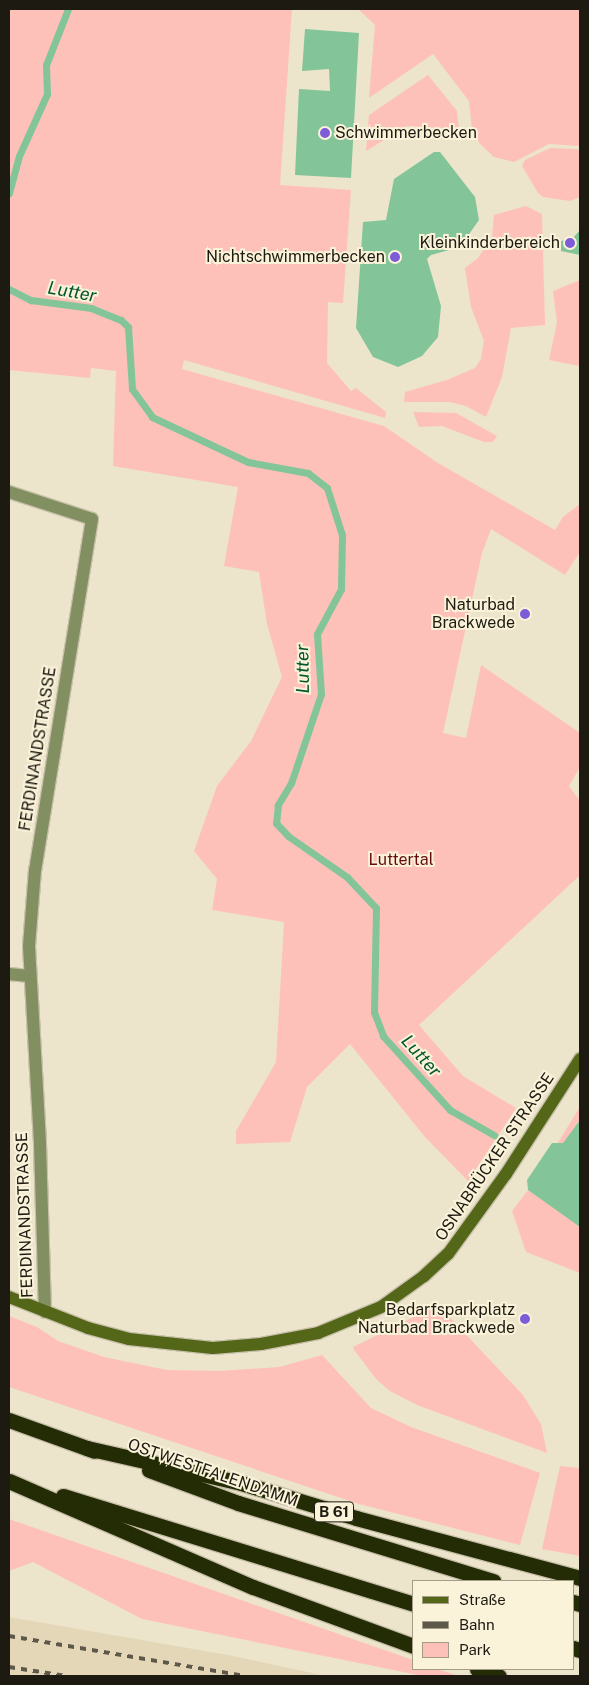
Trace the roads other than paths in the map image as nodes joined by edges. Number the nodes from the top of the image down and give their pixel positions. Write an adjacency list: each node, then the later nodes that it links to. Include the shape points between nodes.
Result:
1 (9, 492): 3 (street, FERDINANDSTRASSE, via 92,519 35,870)
2 (9, 974): 3 (street)
3 (30, 976): 6 (street, FERDINANDSTRASSE)
4 (580, 1059): 6 (main road, OSNABRÜCKER STRASSE, via 506,1174 448,1254 381,1307 318,1333 261,1344 214,1348 129,1339)
5 (9, 1297): 6 (main road, OSNABRÜCKER STRASSE)
6 (45, 1312)
7 (9, 1420): 8 (highway, OSTWESTFALENDAMM / B 61)
8 (87, 1448): 10 (highway, B 61, via 241,1484); 11 (highway, OSTWESTFALENDAMM / B 61, via 238,1503)
9 (9, 1480): 12 (highway); 13 (highway, via 253,1587)
10 (580, 1578)
11 (490, 1580)
12 (412, 1604)
13 (412, 1646)
14 (480, 1670): 15 (highway)
15 (499, 1676)

